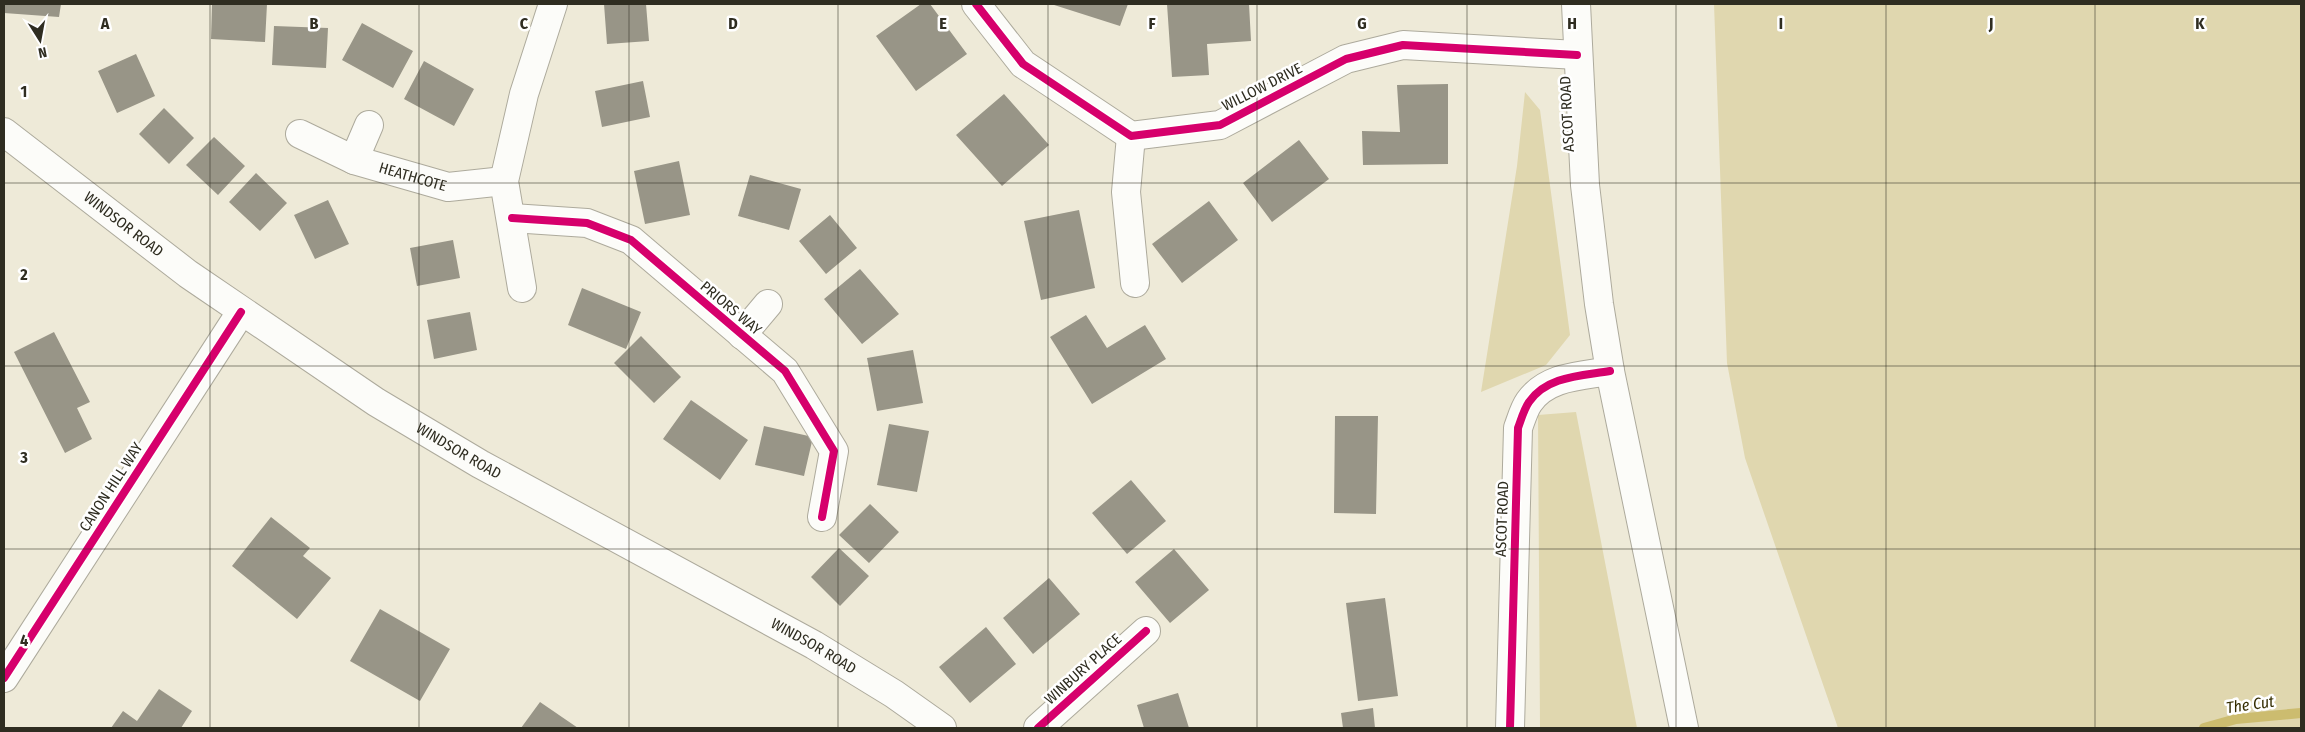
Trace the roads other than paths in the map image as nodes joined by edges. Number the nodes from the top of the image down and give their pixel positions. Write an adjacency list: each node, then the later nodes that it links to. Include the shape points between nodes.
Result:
1 (976, 4): 8 (street, via 1023,64)
2 (1576, 4): 4 (street, ASCOT ROAD)
3 (546, 6): 10 (street)
4 (1577, 55): 8 (street, WILLOW DRIVE, via 1403,45 1346,59 1220,125); 17 (street, ASCOT ROAD, via 1585,185)
5 (369, 125): 9 (street)
6 (4, 132): 15 (street, WINDSOR ROAD, via 132,233)
7 (300, 134): 9 (street, HEATHCOTE)
8 (1131, 136): 12 (street, via 1126,192)
9 (354, 160): 10 (street, HEATHCOTE, via 448,187)
10 (504, 180): 11 (street)
11 (512, 218): 13 (street); 16 (street, PRIORS WAY, via 588,223 631,240)
12 (1135, 283)
13 (522, 288)
14 (768, 304): 16 (street, PRIORS WAY)
15 (241, 312): 20 (street, CANON HILL WAY); 21 (street, WINDSOR ROAD, via 430,435 814,646 894,694)
16 (742, 335): 18 (street, PRIORS WAY, via 785,371 834,451)
17 (1610, 371): 23 (street, ASCOT ROAD, via 1558,380 1541,388 1528,403 1518,428); 24 (street, ASCOT ROAD)
18 (822, 518)
19 (1146, 631): 22 (street, WINBURY PLACE)
20 (4, 678)
21 (942, 728)
22 (1038, 728)
23 (1510, 728)
24 (1684, 728)

